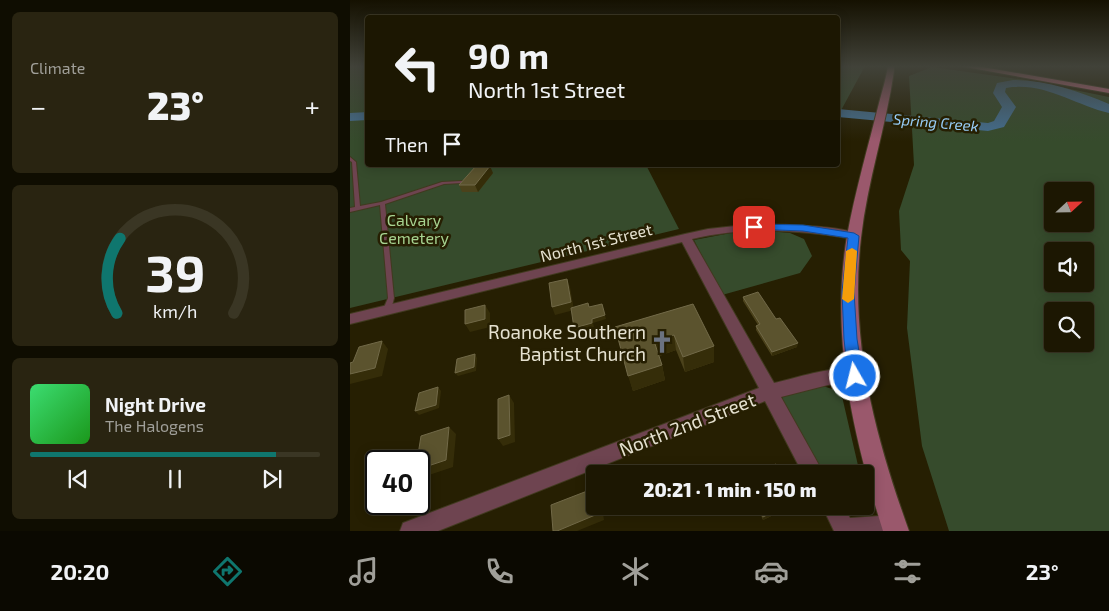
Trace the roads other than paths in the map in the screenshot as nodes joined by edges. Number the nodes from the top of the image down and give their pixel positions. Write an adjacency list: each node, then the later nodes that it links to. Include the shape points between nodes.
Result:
1 (886, 91): 7 (street)
2 (350, 158): 5 (lane, via 354,162)
3 (462, 182): 4 (lane, via 444,183)
4 (382, 203): 5 (lane); 9 (lane, via 391,298)
5 (358, 208): 6 (lane)
6 (350, 210)
7 (854, 236): 8 (street, North 1st Street, via 803,228 754,227); 11 (street, via 848,292)
8 (685, 237): 9 (street, North 1st Street); 12 (street)
9 (387, 310): 10 (street, North 1st Street)
10 (350, 319)
11 (855, 376): 12 (street, North 2nd Street, via 828,378); 15 (street, via 877,471)
12 (769, 392): 13 (street); 17 (street, North 2nd Street)
13 (809, 465)
14 (836, 515): 16 (street)
15 (895, 528): 16 (street)
16 (843, 530)
17 (410, 531)

